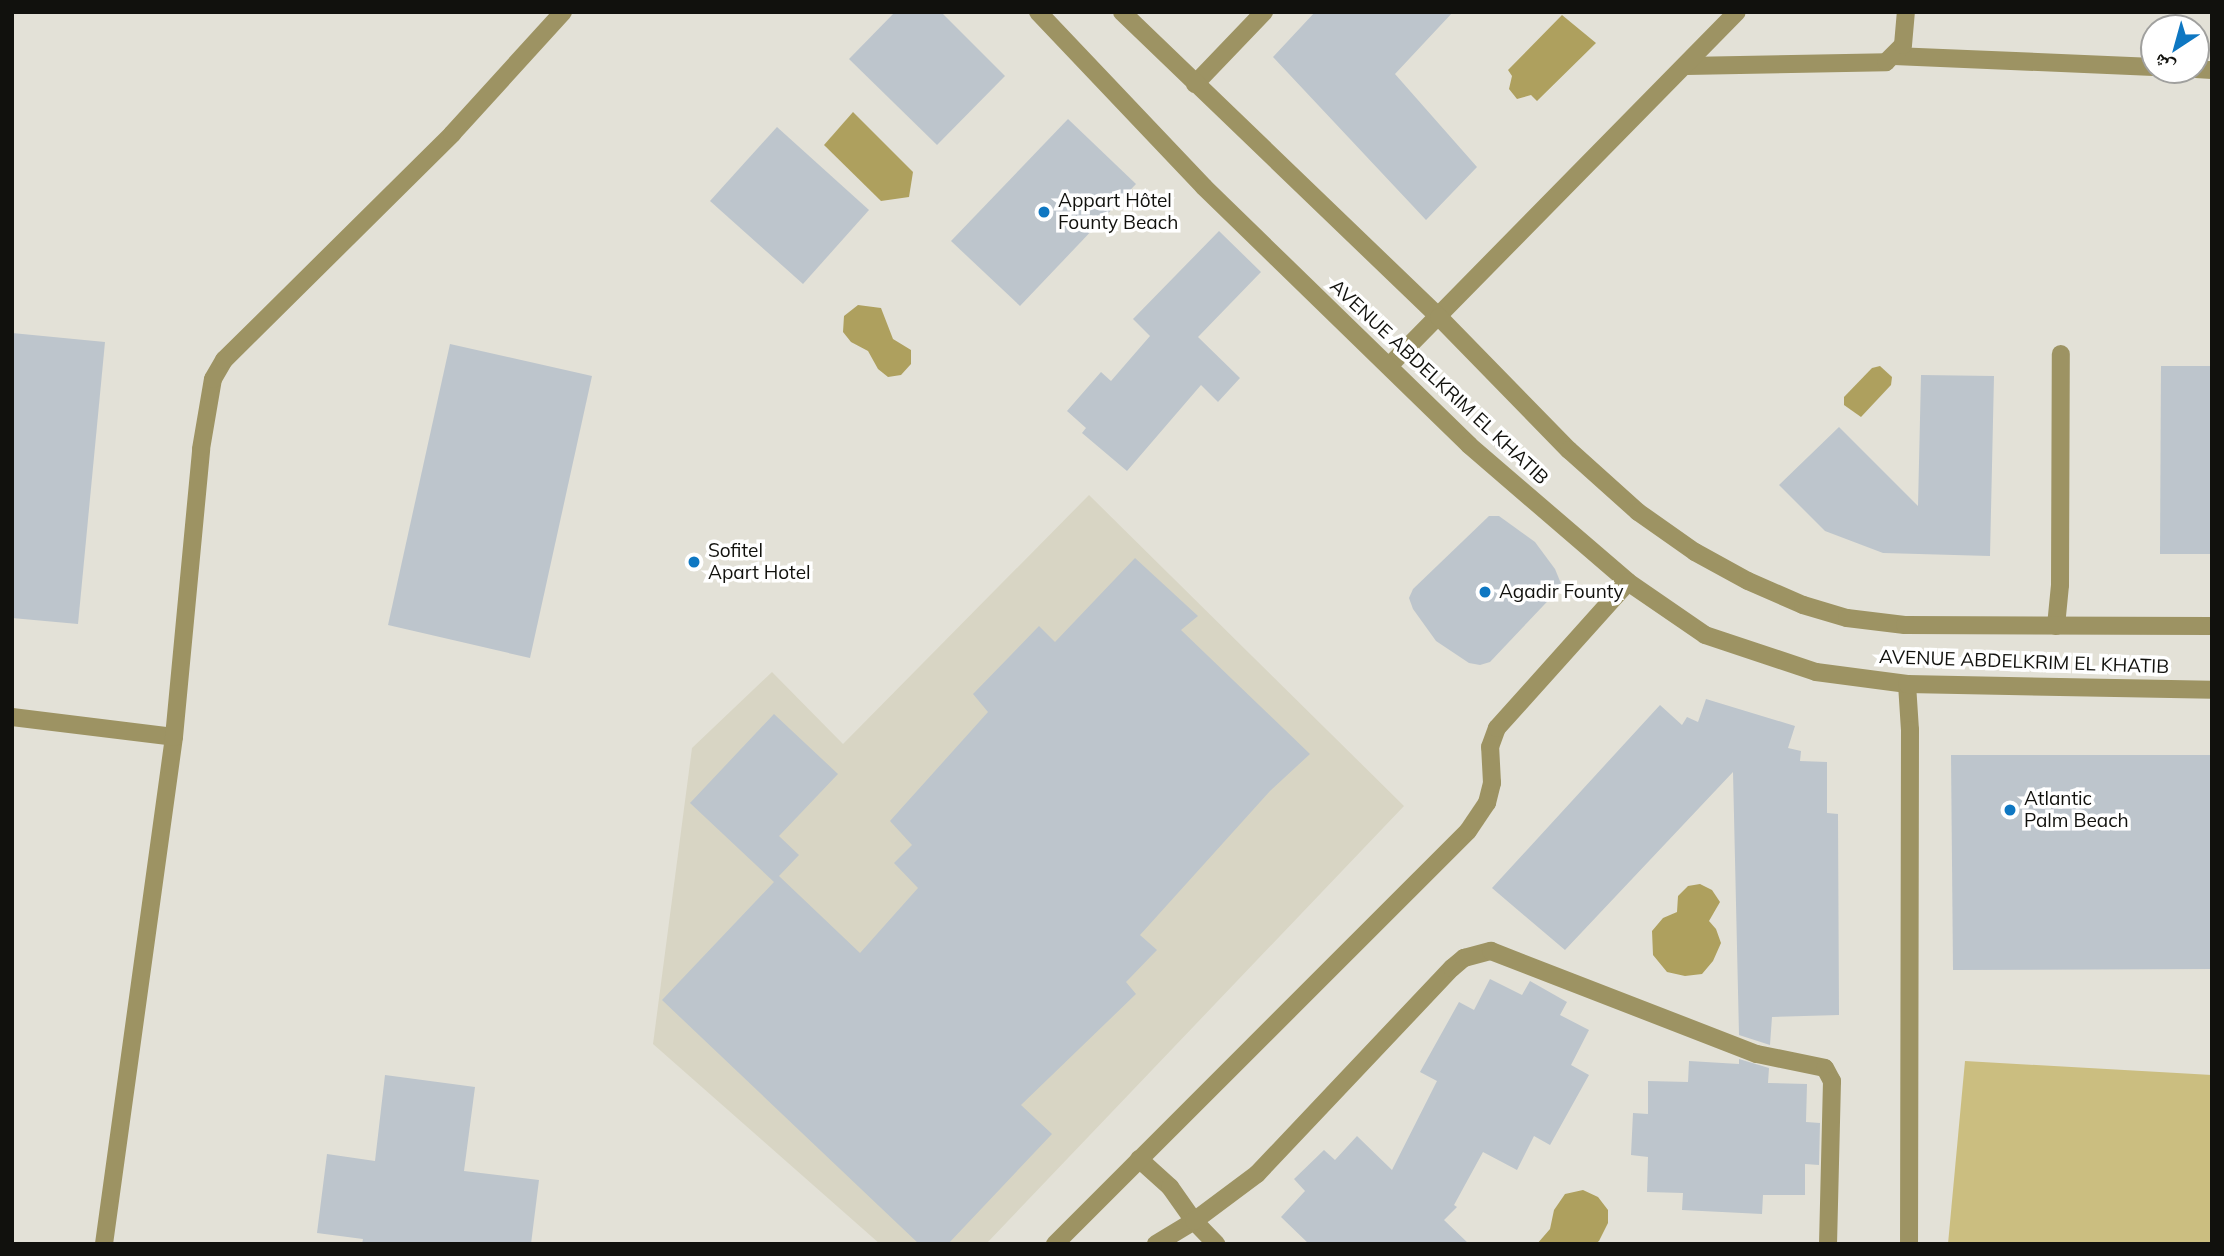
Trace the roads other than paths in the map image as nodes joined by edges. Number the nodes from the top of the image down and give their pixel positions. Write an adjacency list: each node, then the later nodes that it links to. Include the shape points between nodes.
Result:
1 (563, 12): 20 (street, via 452,134 224,360 213,379 201,449)
2 (1038, 12): 13 (street, AVENUE ABDELKRIM EL KHATIB, via 1204,187)
3 (1122, 12): 10 (street, AVENUE ABDELKRIM EL KHATIB)
4 (1264, 12): 10 (street)
5 (1737, 12): 8 (street)
6 (1906, 12): 7 (street, via 1903,45)
7 (1894, 56): 8 (street, via 1870,65); 9 (street)
8 (1686, 66): 11 (street)
9 (2140, 66)
10 (1195, 84): 11 (street, AVENUE ABDELKRIM EL KHATIB)
11 (1439, 317): 13 (street); 15 (street, AVENUE ABDELKRIM EL KHATIB, via 1569,450 1638,512 1695,552 1748,581 1847,618 1905,625)
12 (2061, 354): 15 (street)
13 (1389, 366): 14 (street, AVENUE ABDELKRIM EL KHATIB, via 1469,445)
14 (1628, 582): 17 (street, AVENUE ABDELKRIM EL KHATIB, via 1705,635 1816,671); 21 (street, via 1497,728 1490,747 1492,783 1486,803 1468,831)
15 (2056, 626): 16 (street, AVENUE ABDELKRIM EL KHATIB)
16 (2212, 626)
17 (1907, 684): 18 (street, AVENUE ABDELKRIM EL KHATIB); 28 (street)
18 (2212, 690)
19 (12, 717): 20 (street)
20 (174, 737): 23 (street)
21 (1139, 1159): 22 (street, via 1170,1188); 24 (street)
22 (1194, 1221): 25 (street); 26 (street); 27 (street, via 1257,1174 1452,968 1464,958 1491,951 1757,1054 1825,1068 1832,1081)
23 (104, 1244)
24 (1055, 1244)
25 (1156, 1244)
26 (1216, 1244)
27 (1828, 1244)
28 (1909, 1244)

